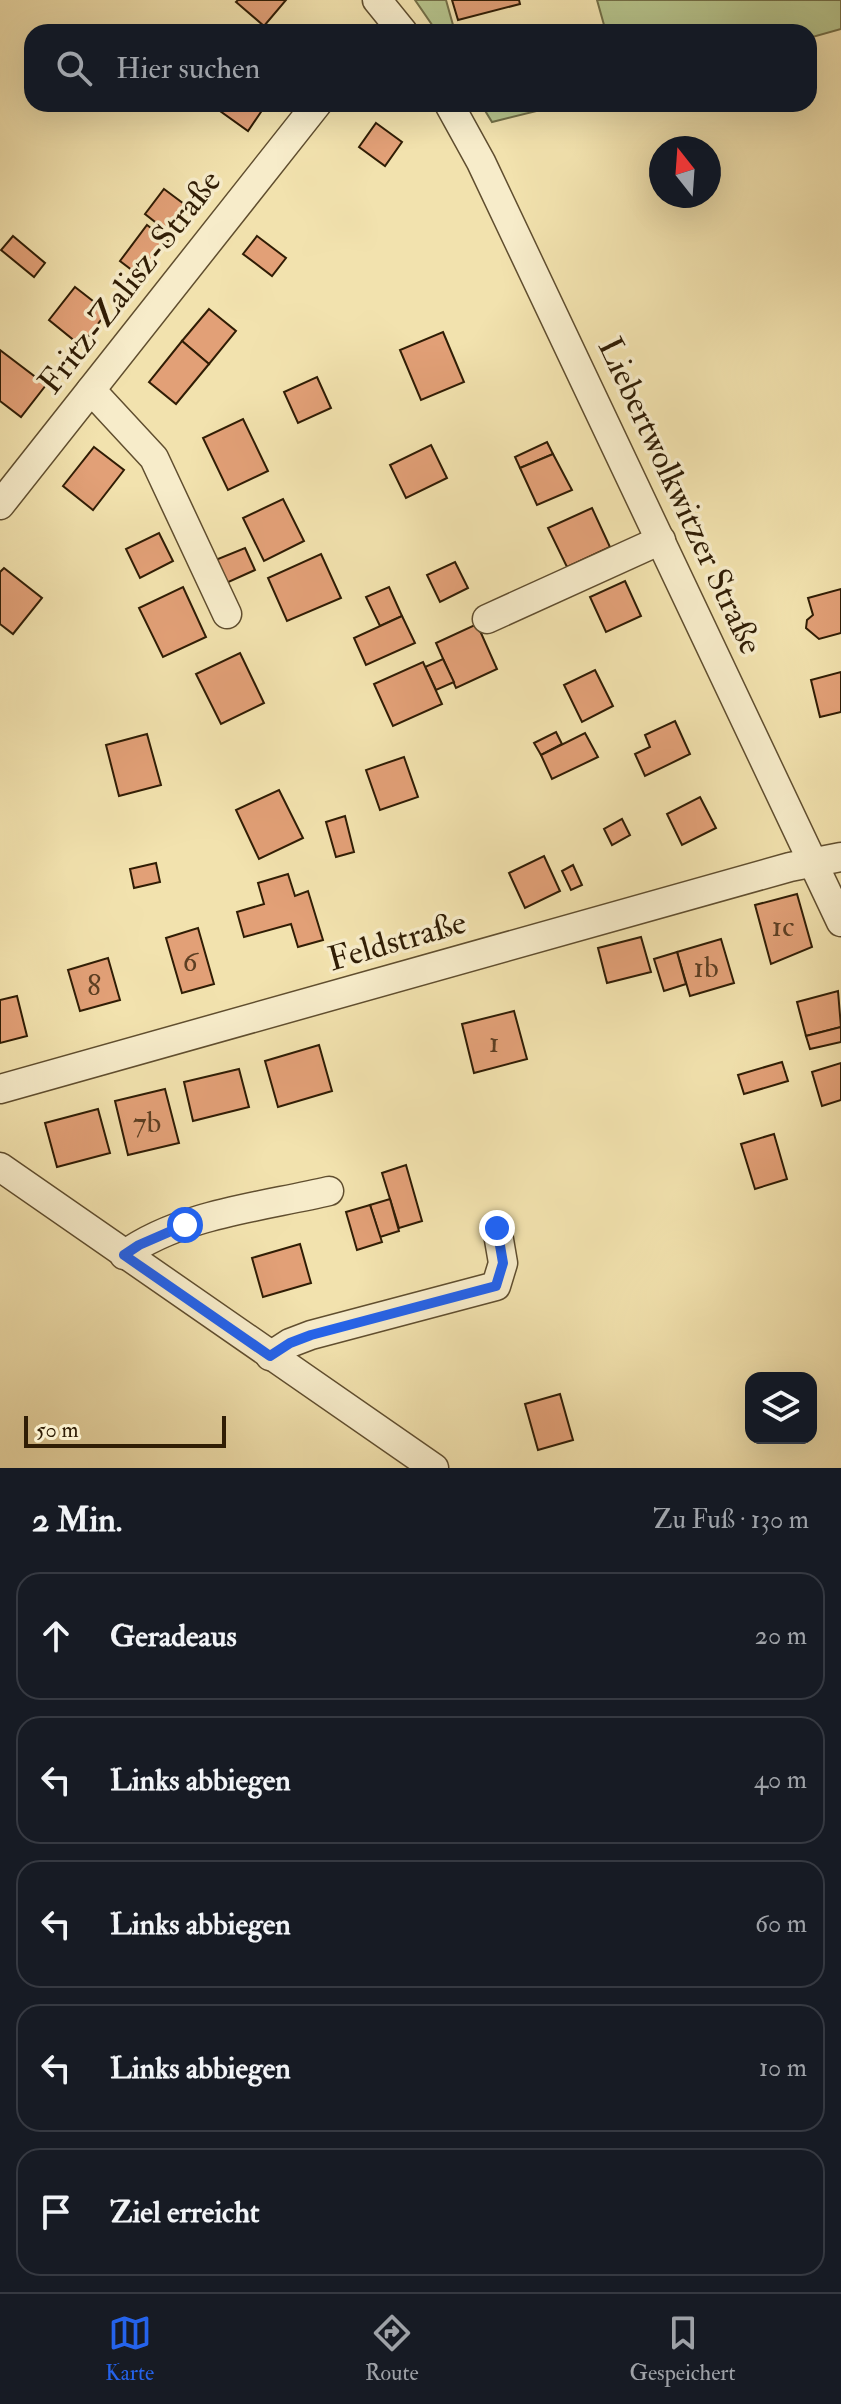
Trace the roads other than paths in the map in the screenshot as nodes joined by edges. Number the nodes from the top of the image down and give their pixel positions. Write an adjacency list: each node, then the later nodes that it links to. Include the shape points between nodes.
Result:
1 (311, 112): 3 (street, Fritz-Zalisz-Straße)
2 (453, 112): 5 (street, Liebertwolkwitzer Straße)
3 (91, 390): 4 (street, Fritz-Zalisz-Straße); 6 (street, via 154,458)
4 (0, 505)
5 (661, 540): 7 (street); 9 (street, Liebertwolkwitzer Straße)
6 (227, 614)
7 (487, 619)
8 (841, 857): 9 (street, Feldstraße)
9 (813, 862): 10 (street, Liebertwolkwitzer Straße); 11 (street, Feldstraße)
10 (841, 922)
11 (0, 1089)
12 (0, 1167): 15 (street)
13 (329, 1191): 15 (street, via 185,1225)
14 (497, 1228): 16 (street, via 503,1263 496,1286 311,1335)
15 (124, 1255): 16 (street)
16 (270, 1356): 17 (street)
17 (434, 1468)

